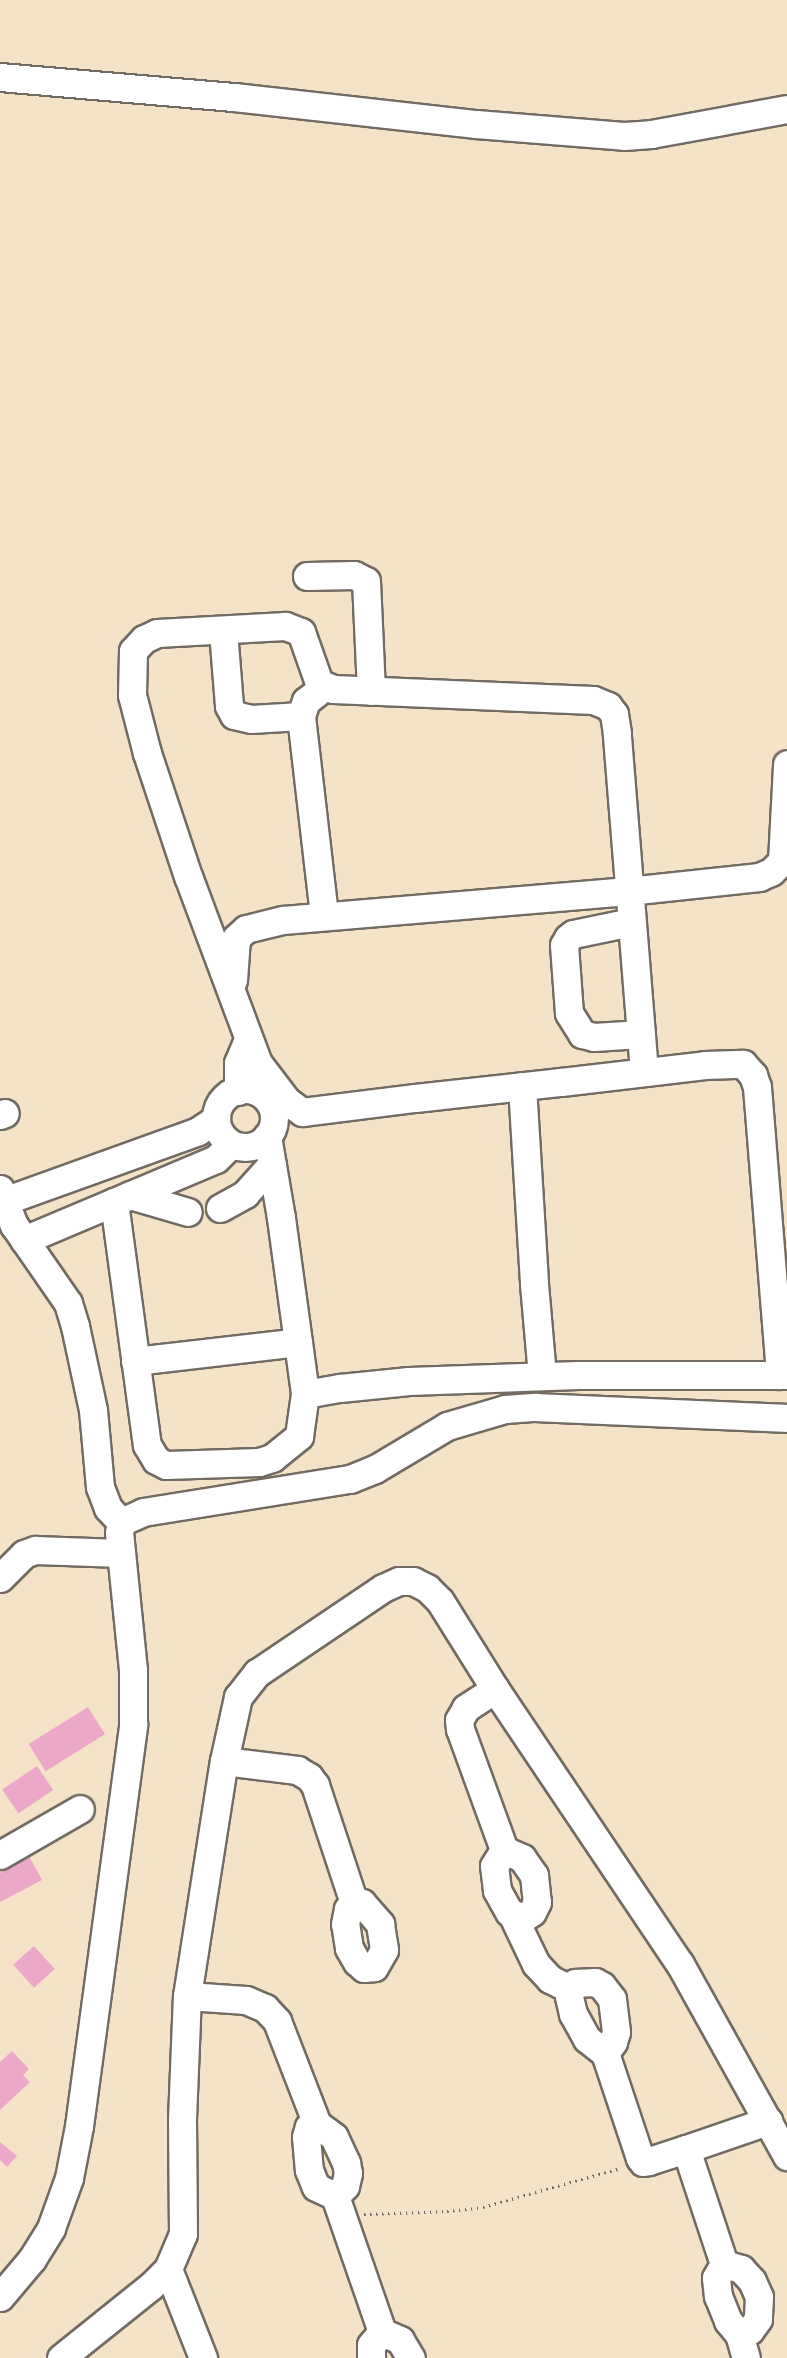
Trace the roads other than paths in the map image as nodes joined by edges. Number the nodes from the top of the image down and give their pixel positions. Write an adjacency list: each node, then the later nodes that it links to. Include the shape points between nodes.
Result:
1 (0, 77): 2 (street, via 624,136)
2 (787, 109)
3 (307, 576): 6 (street, via 354,575 366,581)
4 (223, 631): 5 (street, via 295,627 306,640 315,675); 7 (street, via 229,706 234,715 251,719); 12 (street, via 173,630 144,639 132,651 131,683 147,753 199,909)
5 (324, 687): 6 (street); 7 (street, via 306,701)
6 (371, 691): 9 (street, via 593,700 608,706 614,714 617,733)
7 (301, 716): 10 (street)
8 (787, 764): 9 (street, via 782,861 777,869 759,877)
9 (628, 891): 10 (street); 11 (street)
10 (324, 915): 12 (street, via 246,929 236,938)
11 (631, 922): 13 (street); 13 (street, via 573,933 568,938 564,945 569,1013 582,1034)
12 (233, 994): 14 (street)
13 (641, 1034): 15 (street)
14 (248, 1039): 17 (street, via 258,1063); 17 (street, via 238,1063)
15 (644, 1072): 16 (street); 29 (street, via 728,1063 743,1064 753,1075)
16 (522, 1086): 19 (street, via 302,1112); 30 (street)
17 (256, 1089): 18 (street, via 226,1095); 19 (street, via 270,1102)
18 (216, 1119): 20 (street, via 220,1133); 22 (street, via 198,1131)
19 (279, 1120): 20 (street, via 258,1143); 21 (street)
20 (231, 1144): 23 (street, via 216,1159)
21 (272, 1164): 24 (street, via 245,1194); 27 (street)
22 (2, 1195): 26 (street)
23 (122, 1199): 25 (street); 26 (street); 28 (street)
24 (220, 1208)
25 (188, 1212)
26 (24, 1240): 33 (street, via 68,1303 93,1410 100,1487 108,1508)
27 (298, 1342): 28 (street); 31 (street)
28 (135, 1361): 31 (street, via 147,1445 156,1460 166,1465 259,1462 272,1458 299,1436)
29 (783, 1375): 30 (street)
30 (542, 1376): 31 (street, via 409,1382)
31 (305, 1394)
32 (787, 1418): 33 (street, via 505,1409 447,1426 375,1469 350,1479 142,1512)
33 (121, 1522): 34 (street)
34 (121, 1553): 35 (street, via 35,1550 24,1554); 53 (street, via 133,1671 133,1724 79,2126 69,2178 51,2228 32,2259)
35 (0, 1578)
36 (495, 1689): 37 (street, via 440,1600 420,1584 399,1581 257,1673 233,1710); 39 (street, via 466,1708 459,1720); 46 (street, via 680,1964)
37 (224, 1761): 41 (street, via 297,1770 309,1777); 44 (street)
38 (80, 1809): 40 (street)
39 (504, 1850): 42 (street, via 496,1861 494,1876 501,1901); 42 (street, via 528,1864 537,1886 537,1902 532,1912 523,1918)
40 (0, 1855)
41 (354, 1903)
42 (512, 1914): 43 (street, via 536,1964 550,1979)
43 (570, 1989): 45 (street, via 570,2007 580,2030); 45 (street, via 575,1983 590,1981 609,1993 615,2009 616,2032)
44 (187, 1996): 47 (street, via 246,2000 271,2014 282,2032); 52 (street, via 182,2119 185,2218 180,2246)
45 (605, 2053): 48 (street, via 643,2162)
46 (768, 2121): 48 (street); 49 (street)
47 (317, 2124): 50 (street, via 334,2137 346,2163 347,2181); 50 (street, via 309,2127 306,2137 309,2170 316,2187)
48 (686, 2149): 51 (street)
49 (787, 2156)
50 (338, 2205): 54 (street)
51 (724, 2264): 55 (street, via 716,2278 718,2296); 55 (street, via 741,2269 759,2297 758,2319)
52 (168, 2269): 56 (street); 57 (street)
53 (0, 2297)
54 (382, 2332): 58 (street, via 371,2344); 59 (street, via 400,2340)
55 (742, 2346)
56 (61, 2358)
57 (202, 2358)
58 (371, 2358)
59 (411, 2358)

